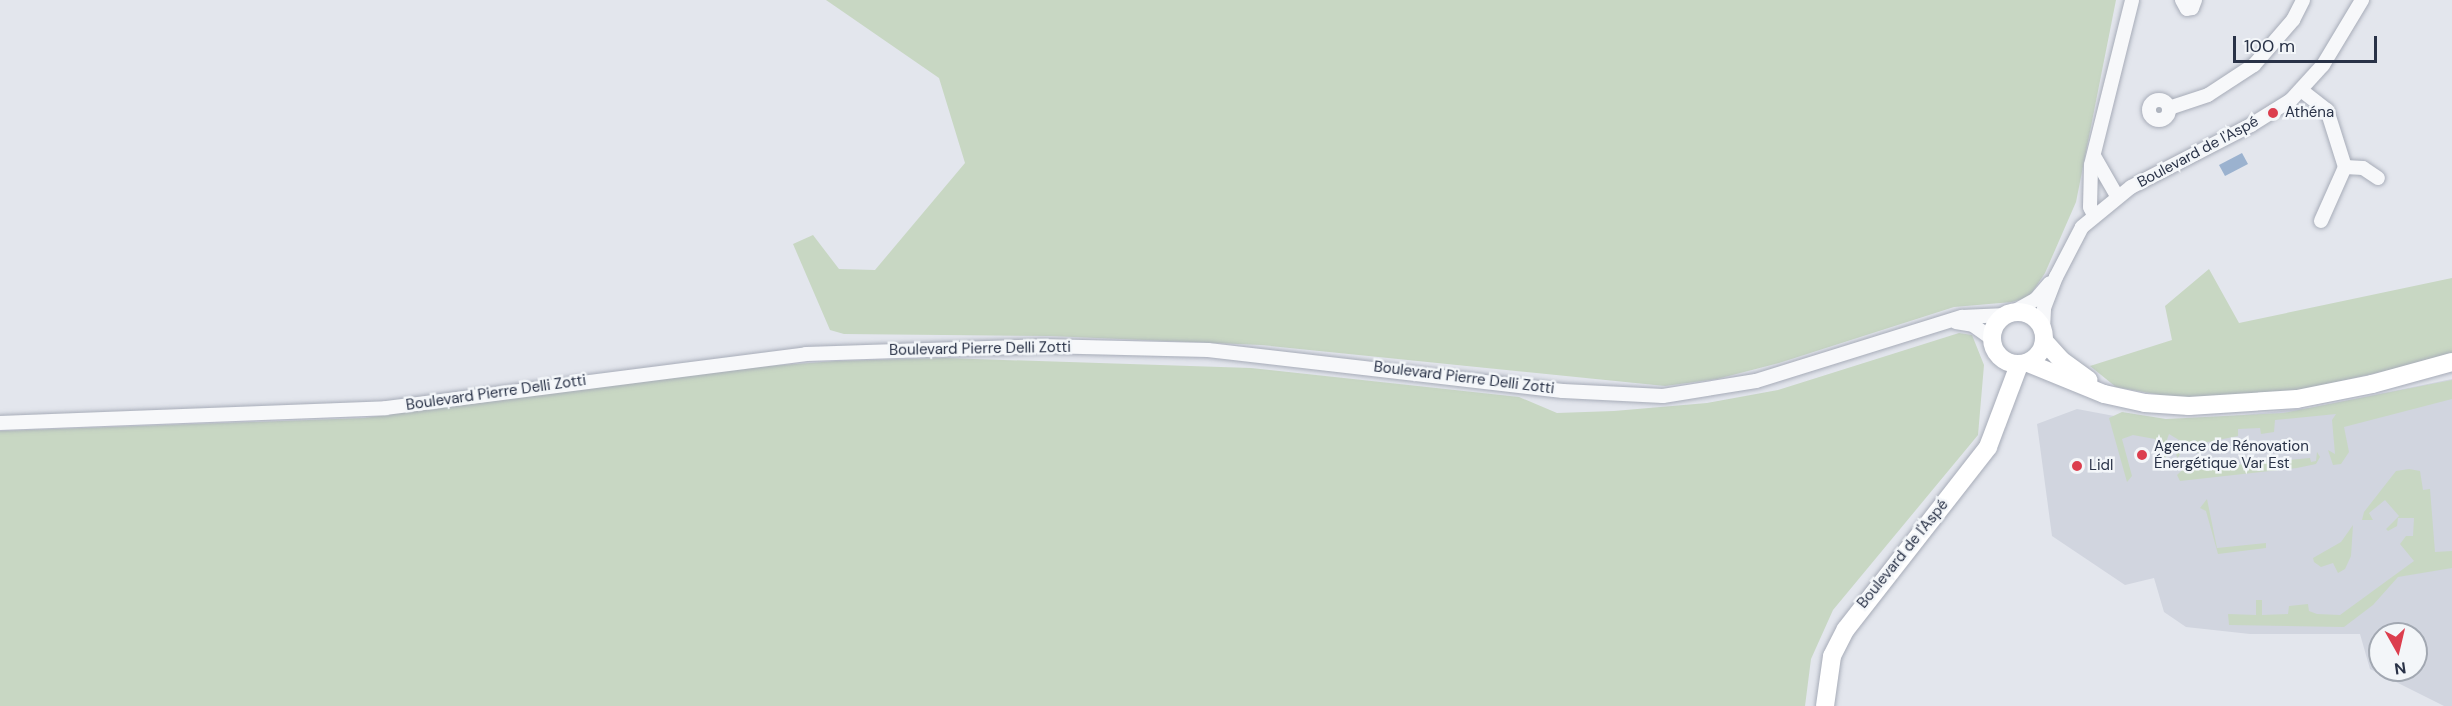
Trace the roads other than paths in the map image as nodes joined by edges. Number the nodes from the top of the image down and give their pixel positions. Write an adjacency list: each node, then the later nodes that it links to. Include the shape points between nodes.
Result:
1 (2132, 0): 10 (street, via 2104,101)
2 (2182, 0): 3 (street, via 2187,9 2192,8)
3 (2195, 0)
4 (2303, 0): 8 (street, via 2287,27 2254,65 2208,95)
5 (2362, 0): 6 (street, Boulevard de l'Aspé, via 2323,65)
6 (2301, 90): 7 (street, Boulevard de l'Aspé); 9 (street, via 2326,111)
7 (2291, 100): 9 (street); 13 (street, Boulevard de l'Aspé)
8 (2169, 108)
9 (2330, 121): 11 (street)
10 (2094, 156): 13 (street); 14 (street, via 2089,179)
11 (2345, 167): 12 (street, via 2363,168); 15 (street)
12 (2379, 177)
13 (2117, 196): 14 (street, Boulevard de l'Aspé)
14 (2094, 215): 16 (street, Boulevard de l'Aspé, via 2082,227)
15 (2321, 221)
16 (2055, 277): 17 (street, Boulevard de l'Aspé, via 2036,299); 19 (street, Boulevard de l'Aspé, via 2044,308)
17 (2009, 314): 18 (street, Boulevard Pierre Delli Zotti); 19 (main road, via 2031,315); 20 (main road, via 1995,324)
18 (1951, 321): 20 (street, via 1973,325); 28 (street, Boulevard Pierre Delli Zotti, via 1756,381 1663,396 1563,391 1208,350 1041,346 806,354 386,408)
19 (2044, 335): 23 (main road, via 2039,354); 26 (main road, via 2077,372)
20 (1991, 338): 21 (main road)
21 (2001, 359): 23 (main road); 27 (main road, Boulevard de l'Aspé)
22 (2452, 362): 25 (main road)
23 (2024, 364): 26 (main road); 27 (main road, Boulevard de l'Aspé)
24 (2452, 371): 25 (main road, via 2400,383)
25 (2372, 384): 26 (main road, via 2238,406 2189,406)
26 (2126, 399)
27 (2001, 410): 29 (main road, Boulevard de l'Aspé, via 1988,447 1846,629 1832,656)
28 (0, 423)
29 (1825, 706)

